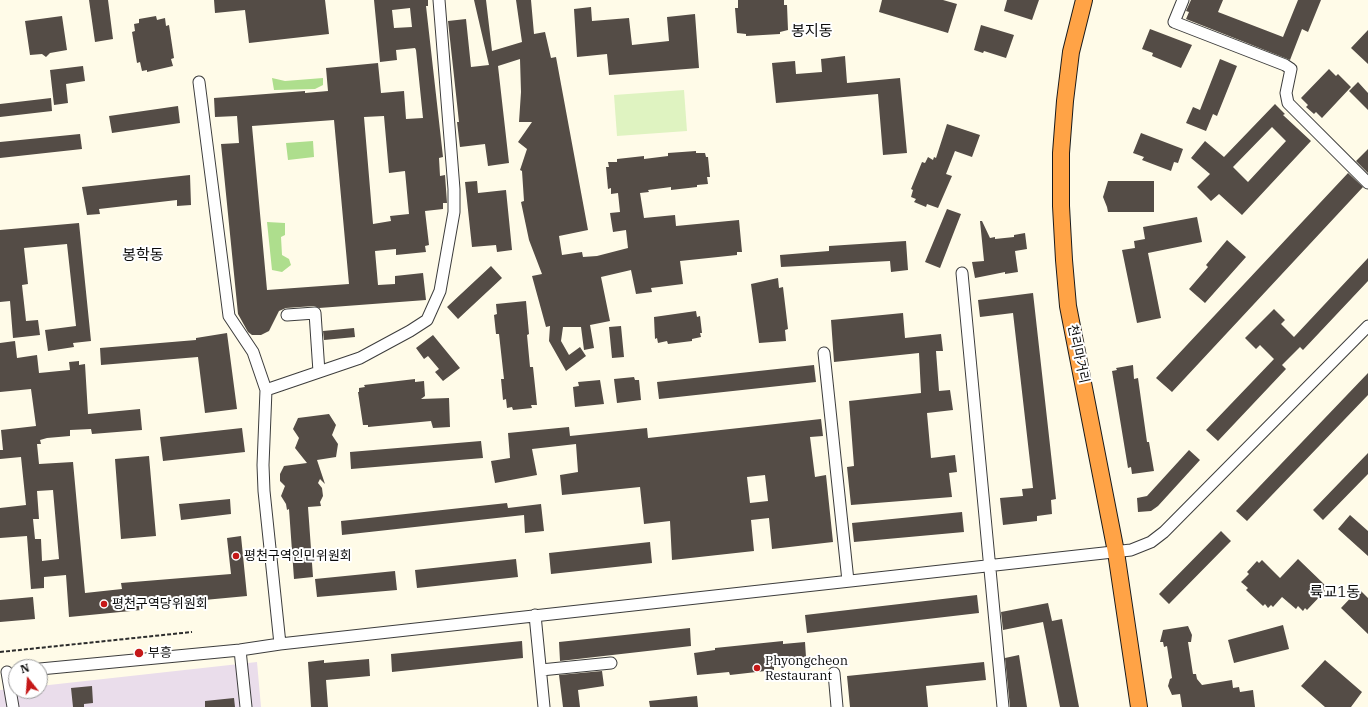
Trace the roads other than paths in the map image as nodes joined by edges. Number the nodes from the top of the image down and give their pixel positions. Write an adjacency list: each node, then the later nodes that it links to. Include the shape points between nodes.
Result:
1 (439, 0): 10 (street, via 454,189 454,212 440,291 427,320 360,358)
2 (1084, 0): 12 (highway, 천리마거리, via 1072,52 1061,153 1064,260 1068,306)
3 (1183, 0): 5 (street, via 1174,22 1291,69 1286,93 1288,103)
4 (199, 82): 11 (street, via 229,316 252,352)
5 (1368, 183)
6 (962, 273): 13 (street)
7 (287, 315): 10 (street, via 315,313)
8 (1368, 326): 12 (street, via 1164,532 1140,547)
9 (824, 353): 14 (street)
10 (319, 372): 11 (street)
11 (266, 390): 16 (street, via 264,491)
12 (1116, 552): 13 (street); 26 (highway, 천리마거리)
13 (990, 566): 14 (street); 25 (street)
14 (848, 581): 15 (street)
15 (535, 615): 16 (street); 20 (street)
16 (280, 644): 17 (street)
17 (240, 650): 19 (street); 22 (street)
18 (611, 663): 20 (street)
19 (48, 668)
20 (540, 670): 23 (street)
21 (834, 673): 24 (street)
22 (246, 707)
23 (544, 707)
24 (838, 707)
25 (1003, 707)
26 (1139, 707)

